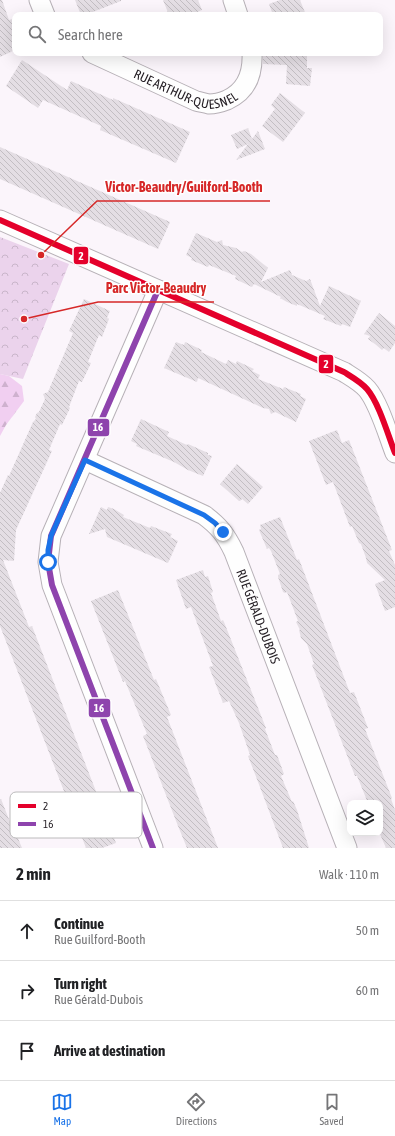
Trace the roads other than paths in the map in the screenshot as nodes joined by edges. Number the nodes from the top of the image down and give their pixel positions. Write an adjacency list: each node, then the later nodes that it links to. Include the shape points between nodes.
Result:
1 (39, 0): 3 (street)
2 (233, 0): 4 (street)
3 (44, 12)
4 (237, 12)
5 (98, 56): 6 (street, RUE ARTHUR-QUESNEL, via 196,101 210,104 234,97 244,88 250,77)
6 (252, 56)
7 (0, 220): 8 (street)
8 (158, 290): 9 (street, via 337,369 356,380 366,388 374,400); 10 (street)
9 (395, 452)
10 (85, 460): 11 (street, via 51,536 48,550 49,574); 14 (street, RUE GÉRALD-DUBOIS, via 204,515 223,532 234,552)
11 (131, 792)
12 (142, 819): 13 (street)
13 (153, 848)
14 (347, 848)

